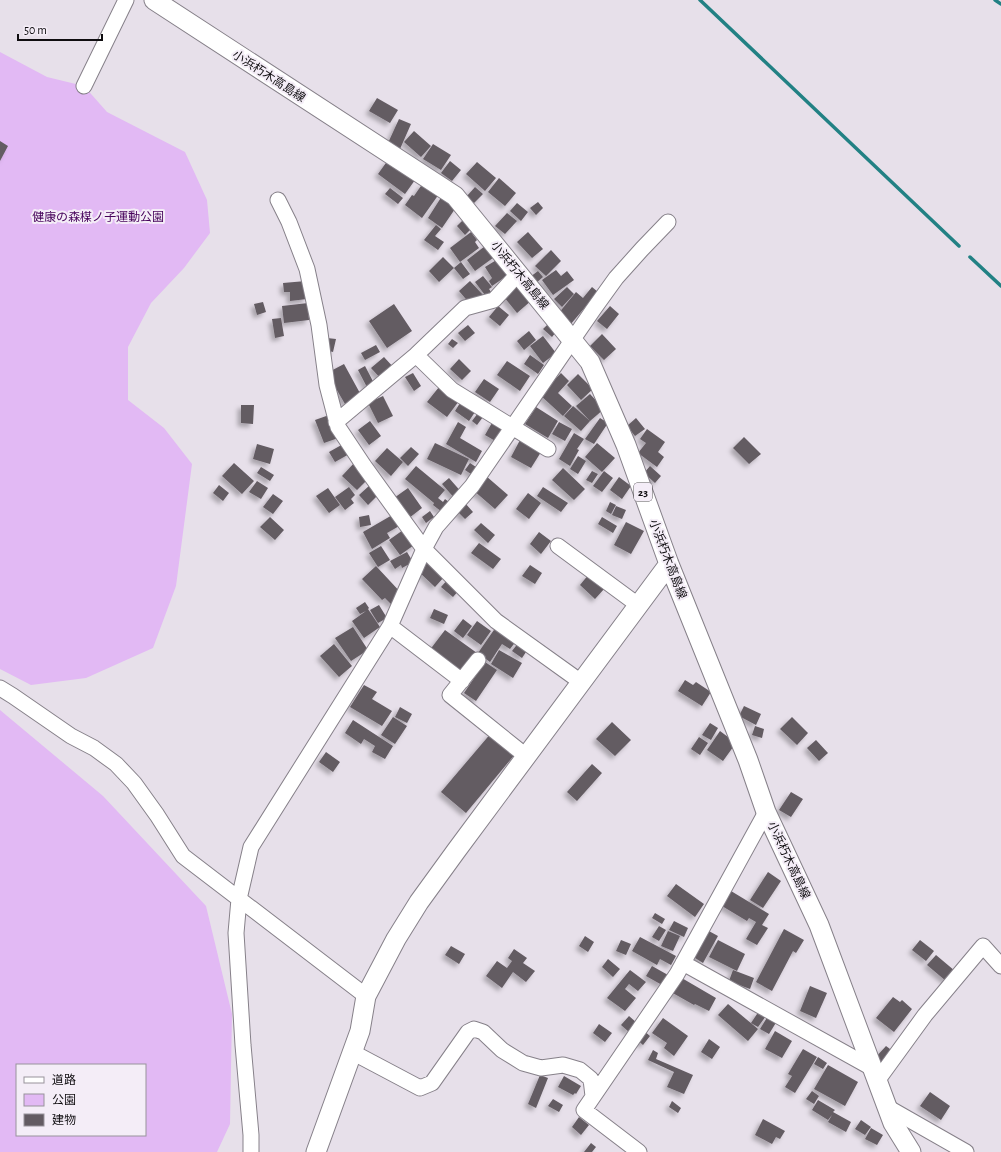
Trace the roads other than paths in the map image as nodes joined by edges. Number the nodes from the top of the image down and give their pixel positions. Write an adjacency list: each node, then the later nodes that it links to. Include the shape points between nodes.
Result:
1 (126, 0): 3 (street)
2 (154, 0): 6 (main road, 小浜朽木高島線 / 23, via 455,196)
3 (84, 86)
4 (278, 200): 9 (street, via 307,269 319,325 327,386)
5 (668, 222): 7 (street, via 616,278)
6 (518, 274): 7 (main road, 小浜朽木高島線 / 23); 8 (street, via 494,300 465,308)
7 (572, 340): 10 (street); 14 (main road, 小浜朽木高島線 / 23, via 590,362 623,438)
8 (416, 355): 9 (street); 10 (street, via 452,390)
9 (336, 422): 13 (street, via 364,466)
10 (512, 427): 11 (street); 13 (street, via 472,486 436,527)
11 (548, 449)
12 (558, 546): 15 (street)
13 (424, 549): 16 (street); 19 (street, via 496,621)
14 (669, 564): 15 (main road); 22 (main road, 小浜朽木高島線 / 23, via 748,760)
15 (638, 605): 19 (main road)
16 (390, 626): 18 (street); 23 (street, via 252,847)
17 (478, 660): 18 (street)
18 (462, 681): 21 (street, via 450,695)
19 (581, 682): 21 (main road)
20 (0, 688): 23 (street, via 116,764 134,783 183,856)
21 (526, 756): 26 (main road, via 420,902 396,938)
22 (766, 812): 24 (street); 28 (main road, 小浜朽木高島線 / 23, via 819,925)
23 (239, 899): 26 (street); 31 (street, via 236,933)
24 (683, 963): 28 (street); 29 (street)
25 (1001, 966): 28 (street, via 983,946)
26 (366, 996): 27 (main road, via 360,1031)
27 (352, 1052): 29 (street, via 420,1088 432,1083 468,1032 474,1029 483,1032 502,1050 523,1063 541,1068 564,1064 580,1070 591,1079); 32 (main road)
28 (874, 1074): 30 (main road, 小浜朽木高島線 / 23)
29 (593, 1096): 33 (street, via 584,1110)
30 (887, 1107): 34 (main road, 小浜朽木高島線 / 23, via 893,1123); 35 (street)
31 (251, 1152)
32 (316, 1152)
33 (639, 1152)
34 (912, 1152)
35 (966, 1152)

